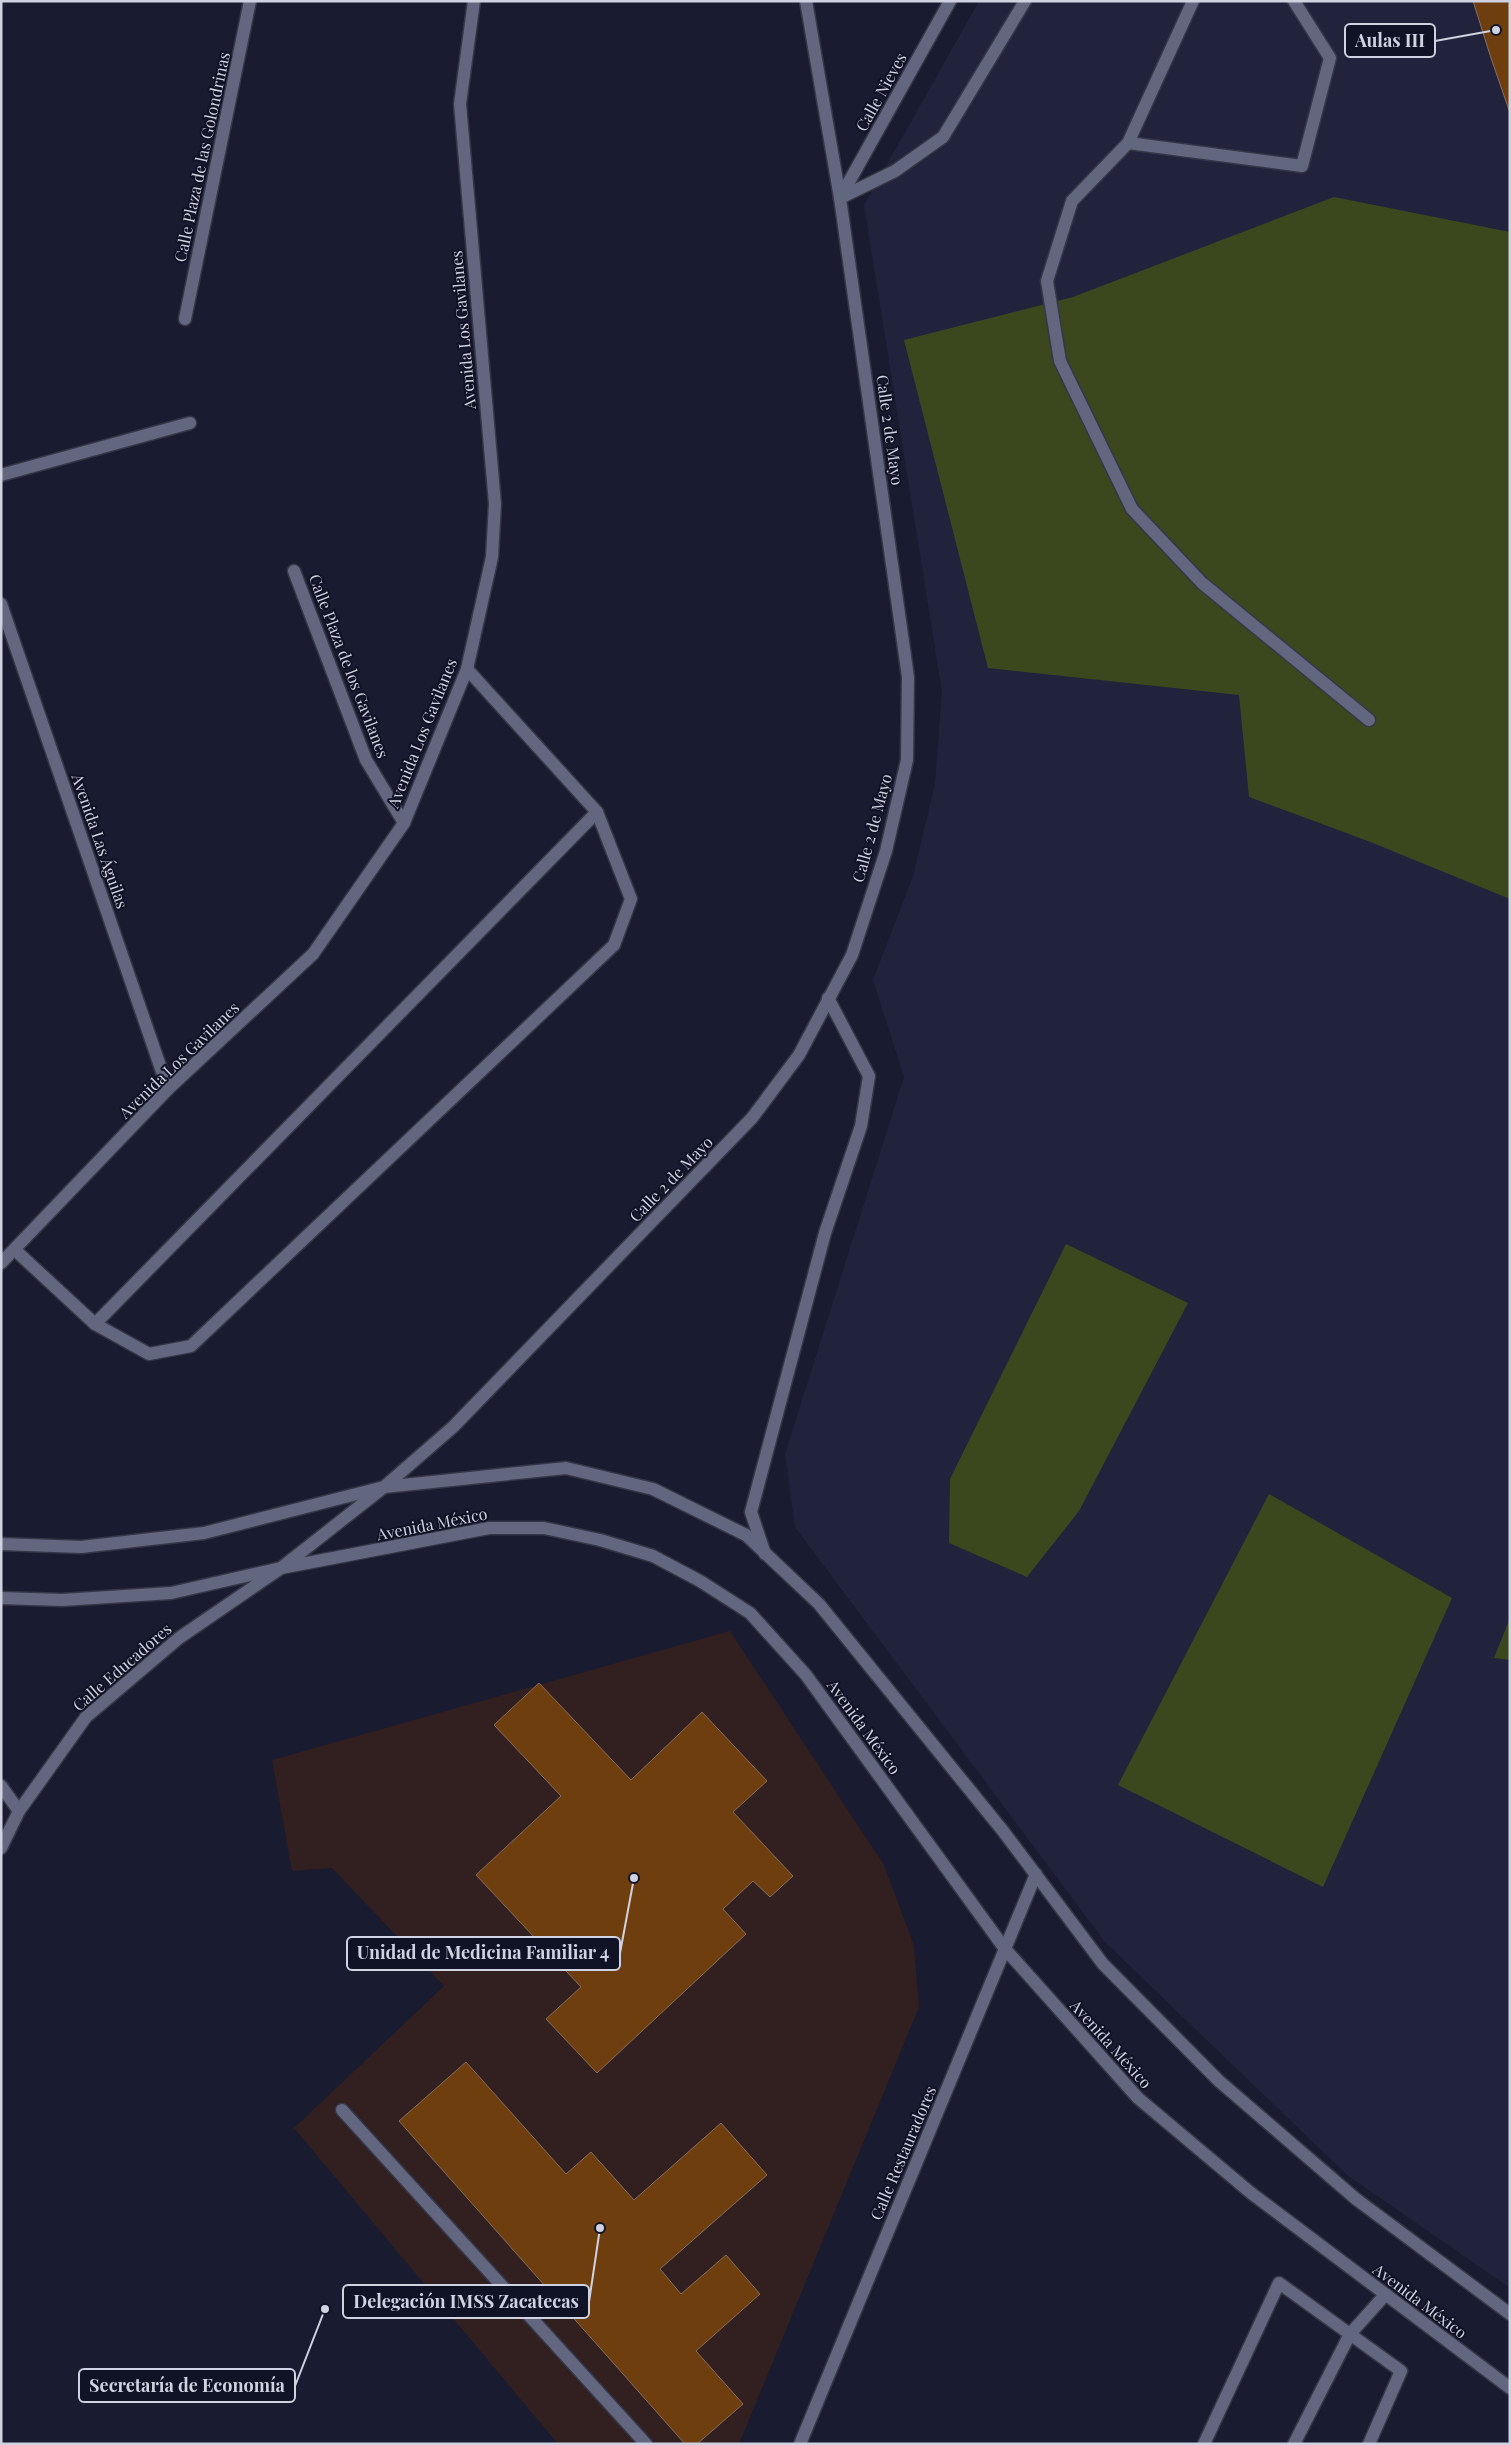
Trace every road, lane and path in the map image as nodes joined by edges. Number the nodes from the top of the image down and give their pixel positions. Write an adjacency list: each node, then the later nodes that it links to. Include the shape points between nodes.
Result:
1 (250, 1): 10 (street, Calle Plaza de las Golondrinas)
2 (474, 1): 15 (street, Avenida Los Gavilanes, via 460,104 495,504 492,557)
3 (806, 1): 9 (street, Calle 2 de Mayo)
4 (950, 1): 9 (street, Calle Nieves)
5 (1025, 1): 9 (street, via 943,137 895,171)
6 (1193, 1): 8 (street)
7 (1294, 1): 8 (street, via 1330,58 1302,166)
8 (1128, 143): 16 (street, via 1072,201 1047,281 1060,361 1132,509 1202,583)
9 (840, 198): 19 (street, Calle 2 de Mayo, via 908,677 906,760 886,851 852,955)
10 (185, 319)
11 (190, 423): 12 (street)
12 (1, 475)
13 (294, 571): 18 (street, Calle Plaza de los Gavilanes, via 366,760)
14 (1, 604): 20 (street, Avenida Las Águilas)
15 (467, 669): 17 (street); 18 (street, Avenida Los Gavilanes)
16 (1369, 720)
17 (597, 812): 23 (street); 23 (street, via 631,899 614,945 192,1346 150,1354)
18 (404, 824): 20 (street, Avenida Los Gavilanes, via 313,954)
19 (828, 998): 24 (street, Calle 2 de Mayo, via 799,1055 752,1118 453,1427); 26 (street, via 869,1076 861,1126 825,1233 751,1512)
20 (168, 1088): 21 (street, Avenida Los Gavilanes)
21 (16, 1250): 22 (street, Avenida Los Gavilanes); 23 (street)
22 (1, 1263)
23 (95, 1324)
24 (384, 1487): 25 (street, via 204,1533 81,1547); 26 (street, via 566,1468 653,1489 746,1535); 27 (street, Calle 2 de Mayo)
25 (1, 1544)
26 (766, 1554): 32 (street, via 819,1604)
27 (281, 1568): 28 (street, Avenida México, via 171,1593 62,1600); 30 (street, Calle Educadores, via 179,1638 86,1717); 33 (street, Avenida México, via 489,1528 544,1528 652,1556 700,1581 750,1613 799,1668)
28 (1, 1598)
29 (1, 1786): 30 (street)
30 (19, 1811): 31 (street, Calle Educadores)
31 (1, 1848)
32 (1036, 1874): 33 (street, Calle Restauradores); 36 (street, via 1103,1964 1220,2081 1356,2199)
33 (1006, 1949): 35 (street, Avenida México, via 1138,2098 1251,2193); 40 (street, Calle Restauradores)
34 (342, 2110): 39 (street)
35 (1385, 2295): 37 (street); 38 (street, Avenida México)
36 (1510, 2314)
37 (1350, 2334): 41 (street, via 1279,2283); 42 (street); 43 (street, via 1401,2371)
38 (1510, 2388)
39 (646, 2444)
40 (800, 2444)
41 (1204, 2444)
42 (1294, 2444)
43 (1370, 2444)

